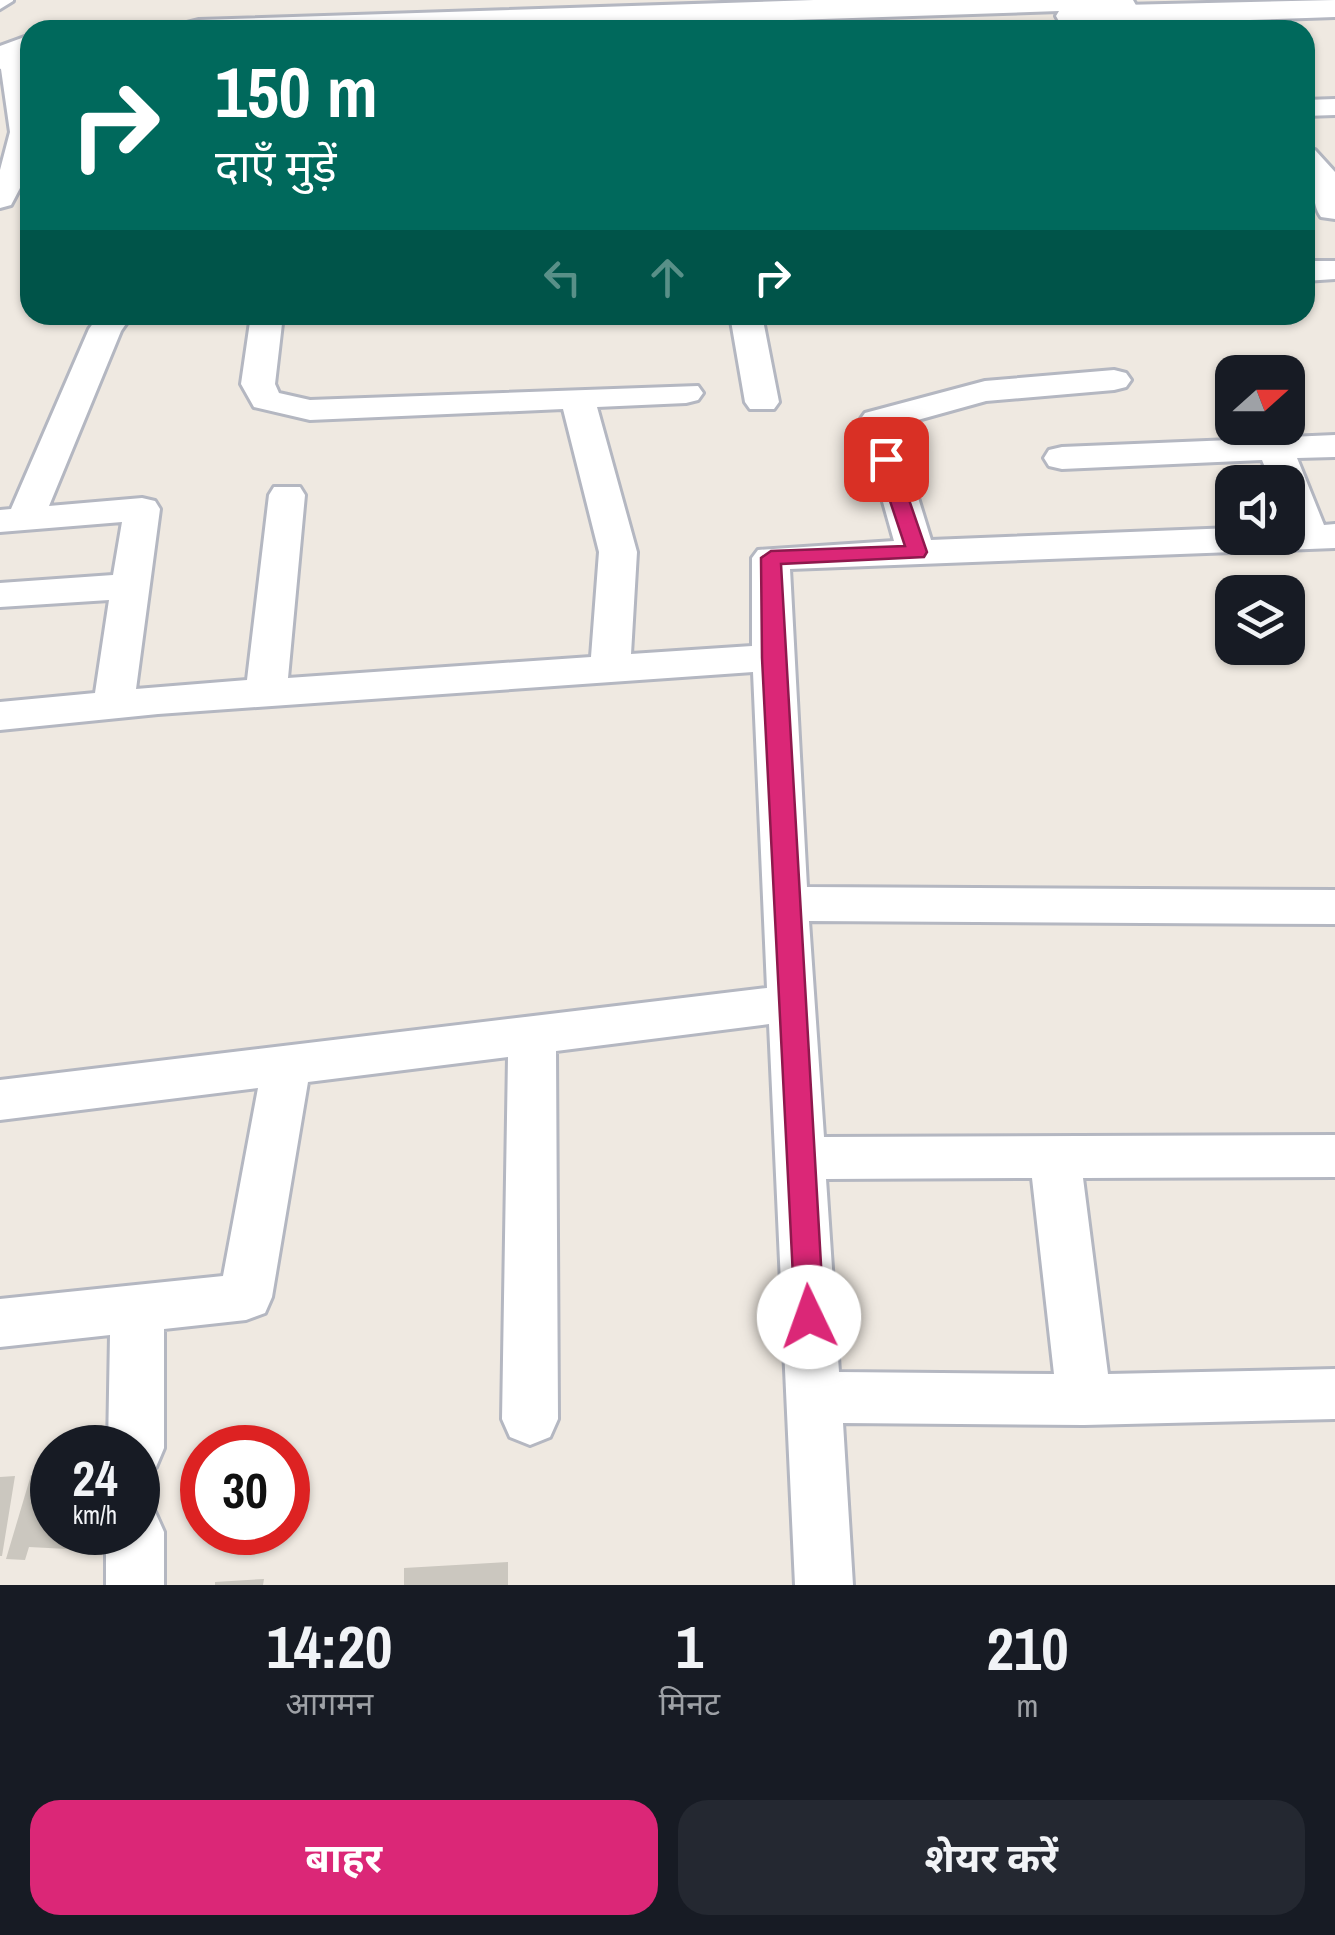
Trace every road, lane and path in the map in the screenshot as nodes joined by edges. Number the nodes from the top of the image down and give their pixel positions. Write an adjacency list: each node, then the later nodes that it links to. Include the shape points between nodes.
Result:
1 (1072, 6): 3 (street); 4 (street); 6 (street)
2 (1335, 7): 4 (street)
3 (530, 10): 5 (street)
4 (1124, 11)
5 (364, 20)
6 (869, 20)
7 (15, 58): 8 (street)
8 (20, 85)
9 (20, 155): 11 (street)
10 (1315, 168): 12 (street, via 1330,186)
11 (0, 199)
12 (1324, 210)
13 (108, 325): 26 (street)
14 (266, 325): 18 (street, via 258,384 266,400 284,407)
15 (748, 325): 19 (street)
16 (1114, 380): 28 (street, via 986,390 876,420)
17 (686, 393): 18 (street)
18 (578, 400): 32 (street, via 618,552)
19 (762, 402)
20 (1305, 442): 23 (street)
21 (1215, 443): 24 (street)
22 (1276, 445): 27 (street)
23 (1335, 446)
24 (1062, 458)
25 (287, 495): 33 (street)
26 (13, 520): 29 (street, via 142,509)
27 (1323, 537): 28 (street)
28 (916, 552): 31 (street, via 771,558)
29 (131, 586): 30 (street); 34 (street)
30 (0, 595)
31 (772, 658): 32 (street); 36 (street)
32 (610, 669): 33 (street)
33 (266, 693): 34 (street)
34 (113, 705): 35 (street)
35 (0, 716)
36 (786, 904): 37 (street); 38 (street)
37 (1335, 907)
38 (792, 1003): 39 (street); 43 (street)
39 (532, 1037): 40 (street); 50 (street)
40 (286, 1066): 41 (street); 45 (street, via 246,1297)
41 (0, 1100)
42 (1335, 1156): 44 (street)
43 (800, 1158): 44 (street); 48 (street)
44 (1055, 1158): 49 (street)
45 (137, 1309): 46 (street); 51 (street)
46 (0, 1323)
47 (1335, 1394): 49 (street)
48 (814, 1397): 49 (street); 54 (street)
49 (1084, 1400)
50 (530, 1419)
51 (136, 1425)
52 (136, 1555): 53 (street)
53 (135, 1585)
54 (824, 1585)

